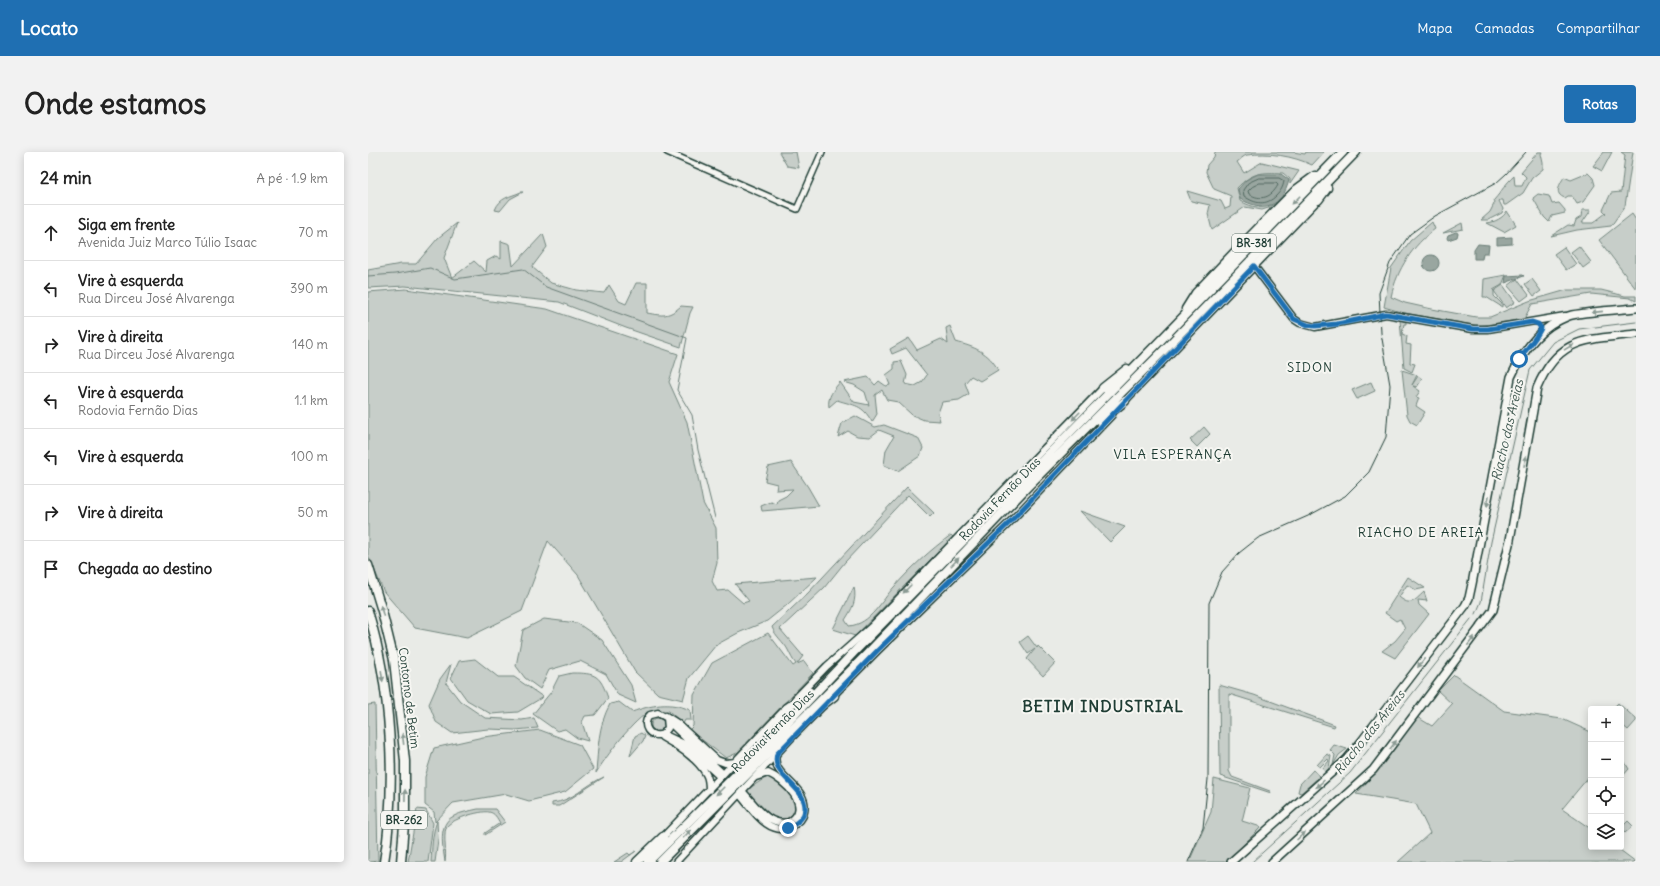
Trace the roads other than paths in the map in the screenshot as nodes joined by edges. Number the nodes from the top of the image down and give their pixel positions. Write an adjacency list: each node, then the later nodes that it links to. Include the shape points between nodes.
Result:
1 (667, 152): 2 (street, via 797,209)
2 (822, 152)
3 (1342, 152): 14 (highway, Rodovia Fernão Dias, one-way to 14, via 1326,170 1296,190 1235,252 1196,293 1182,318)
4 (1356, 152): 6 (highway, Rodovia Fernão Dias / BR-381)
5 (1360, 152): 6 (highway)
6 (1339, 169): 7 (highway, BR-381); 17 (highway, Rodovia Fernão Dias / BR-381)
7 (1318, 200): 8 (main road, Rodovia Fernão Dias / BR-381)
8 (1254, 266): 11 (main road, via 1294,319 1308,325 1337,324 1386,314 1473,329); 16 (main road, Rodovia Fernão Dias / BR-381)
9 (1636, 308): 10 (main road, one-way to 10)
10 (1570, 315): 11 (main road); 12 (main road)
11 (1532, 322): 12 (main road, via 1541,328)
12 (1539, 334): 37 (main road, one-way to 37, via 1523,354 1511,376 1469,598 1347,759)
13 (1636, 334): 38 (main road, one-way to 13, via 1373,770 1493,610 1511,533 1537,388 1542,375 1558,355 1584,340)
14 (1158, 343): 15 (highway); 20 (highway, Rodovia Fernão Dias)
15 (1103, 388): 22 (main road, Rodovia Fernão Dias, one-way to 22, via 871,627 827,666)
16 (1125, 401): 17 (highway); 21 (main road, Rodovia Fernão Dias / BR-381, via 1009,523)
17 (1028, 486): 24 (highway, Rodovia Fernão Dias / BR-381, one-way to 17)
18 (368, 564): 32 (highway, Contorno de Betim / BR-262, one-way to 18, via 405,812 405,761 394,660)
19 (368, 611): 31 (highway, Contorno de Betim / BR-262, one-way to 31, via 380,664 391,761)
20 (855, 651): 22 (highway, via 804,697); 34 (highway, Rodovia Fernão Dias, one-way to 34, via 768,743)
21 (834, 696): 24 (highway); 26 (main road, Rodovia Fernão Dias / BR-381)
22 (786, 708): 27 (main road, Rodovia Fernão Dias)
23 (666, 718): 25 (main road, via 668,728); 25 (main road, via 654,713 646,720 648,732); 25 (main road, via 720,773 684,744); 27 (main road, via 677,723 718,760 725,763)
24 (800, 721): 35 (highway, Rodovia Fernão Dias / BR-381, one-way to 24)
25 (661, 735): 29 (main road, via 702,768)
26 (777, 754): 28 (main road, Rodovia Fernão Dias / BR-381); 28 (main road, via 776,764 804,799 802,818 788,828 772,827 760,818 742,795 776,823 789,822 796,816 799,804 796,797 775,776 768,773)
27 (736, 762): 29 (main road, Rodovia Fernão Dias)
28 (751, 780): 36 (main road, Rodovia Fernão Dias / BR-381)
29 (709, 790): 30 (main road, Rodovia Fernão Dias)
30 (663, 837): 33 (highway)
31 (384, 862)
32 (401, 862)
33 (637, 862)
34 (648, 862)
35 (660, 862)
36 (676, 862)
37 (1231, 862)
38 (1272, 862)

